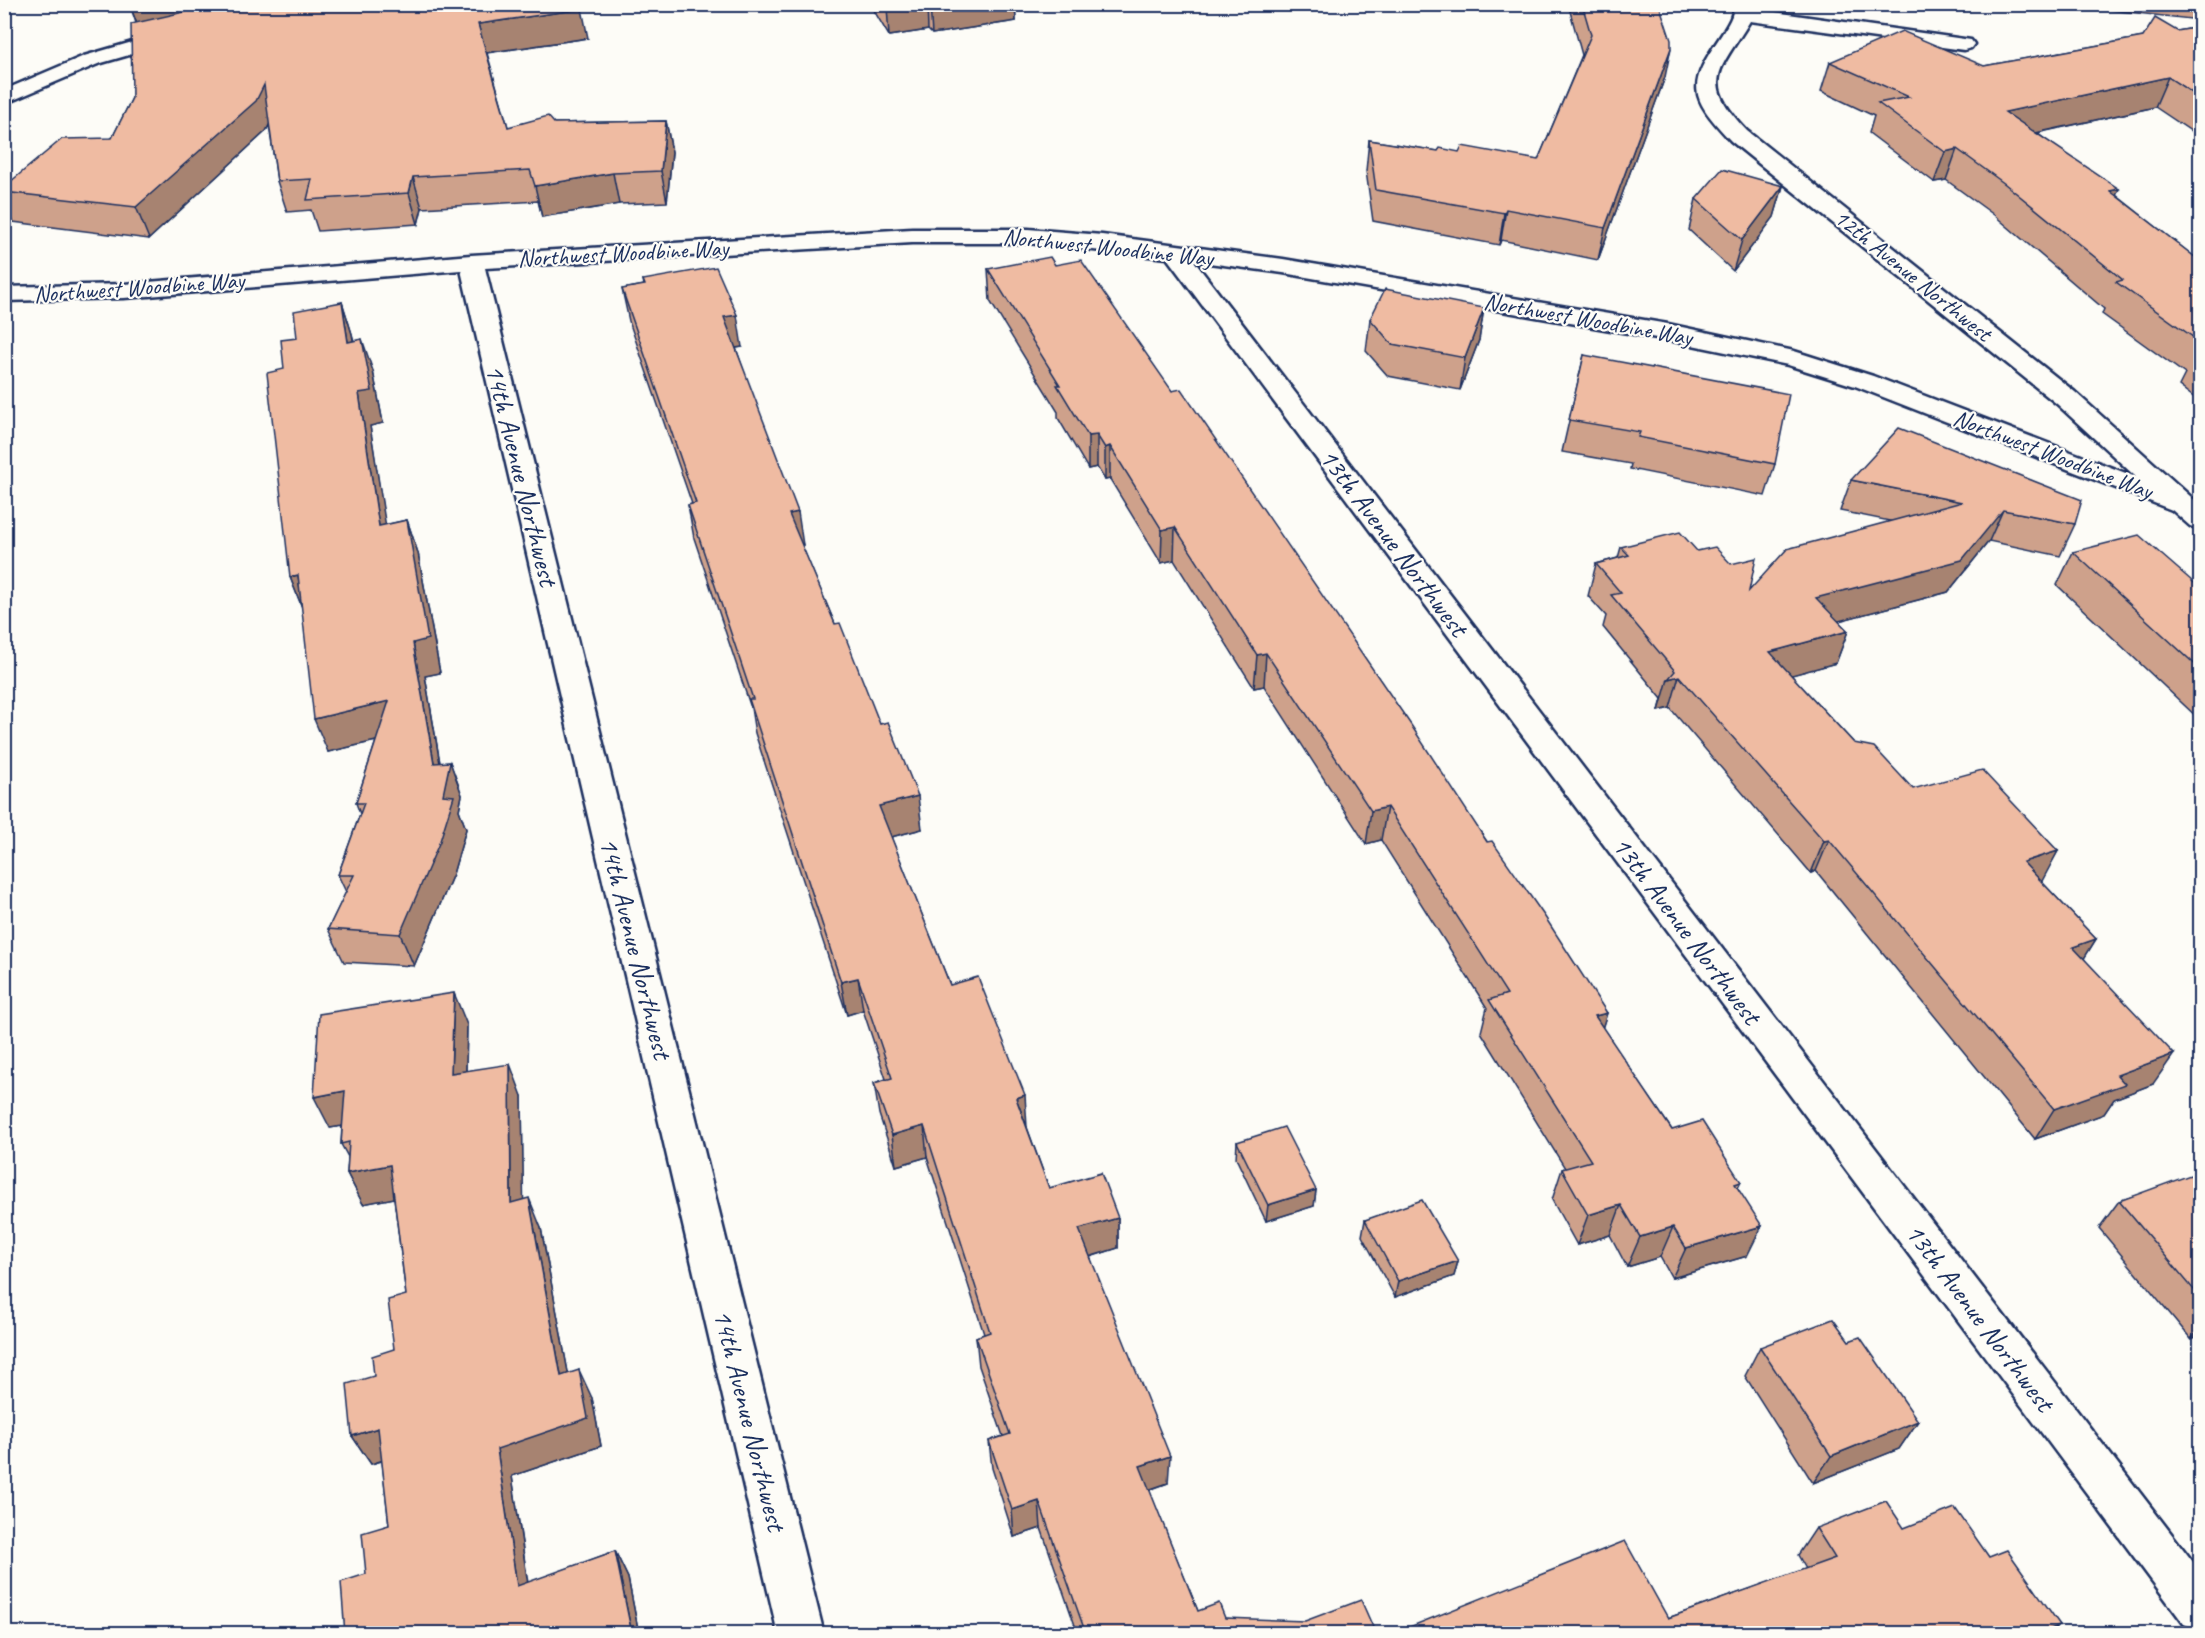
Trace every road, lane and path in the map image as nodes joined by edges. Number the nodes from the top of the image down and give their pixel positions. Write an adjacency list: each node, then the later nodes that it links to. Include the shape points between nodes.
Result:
1 (1745, 9): 3 (street); 8 (street, 12th Avenue Northwest, via 1705,87 1708,102 1721,119 2066,398)
2 (188, 33): 4 (street, via 91,60)
3 (1964, 44)
4 (4, 98)
5 (1174, 251): 6 (street, Northwest Woodbine Way, via 1038,237 957,235); 8 (street, Northwest Woodbine Way, via 1668,332 1794,359 1864,381); 10 (street, 13th Avenue Northwest)
6 (471, 262): 7 (street, Northwest Woodbine Way, via 124,291); 11 (street, 14th Avenue Northwest)
7 (4, 294)
8 (2179, 503): 9 (street, 12th Avenue Northwest)
9 (2200, 520)
10 (2200, 1608)
11 (801, 1634)

